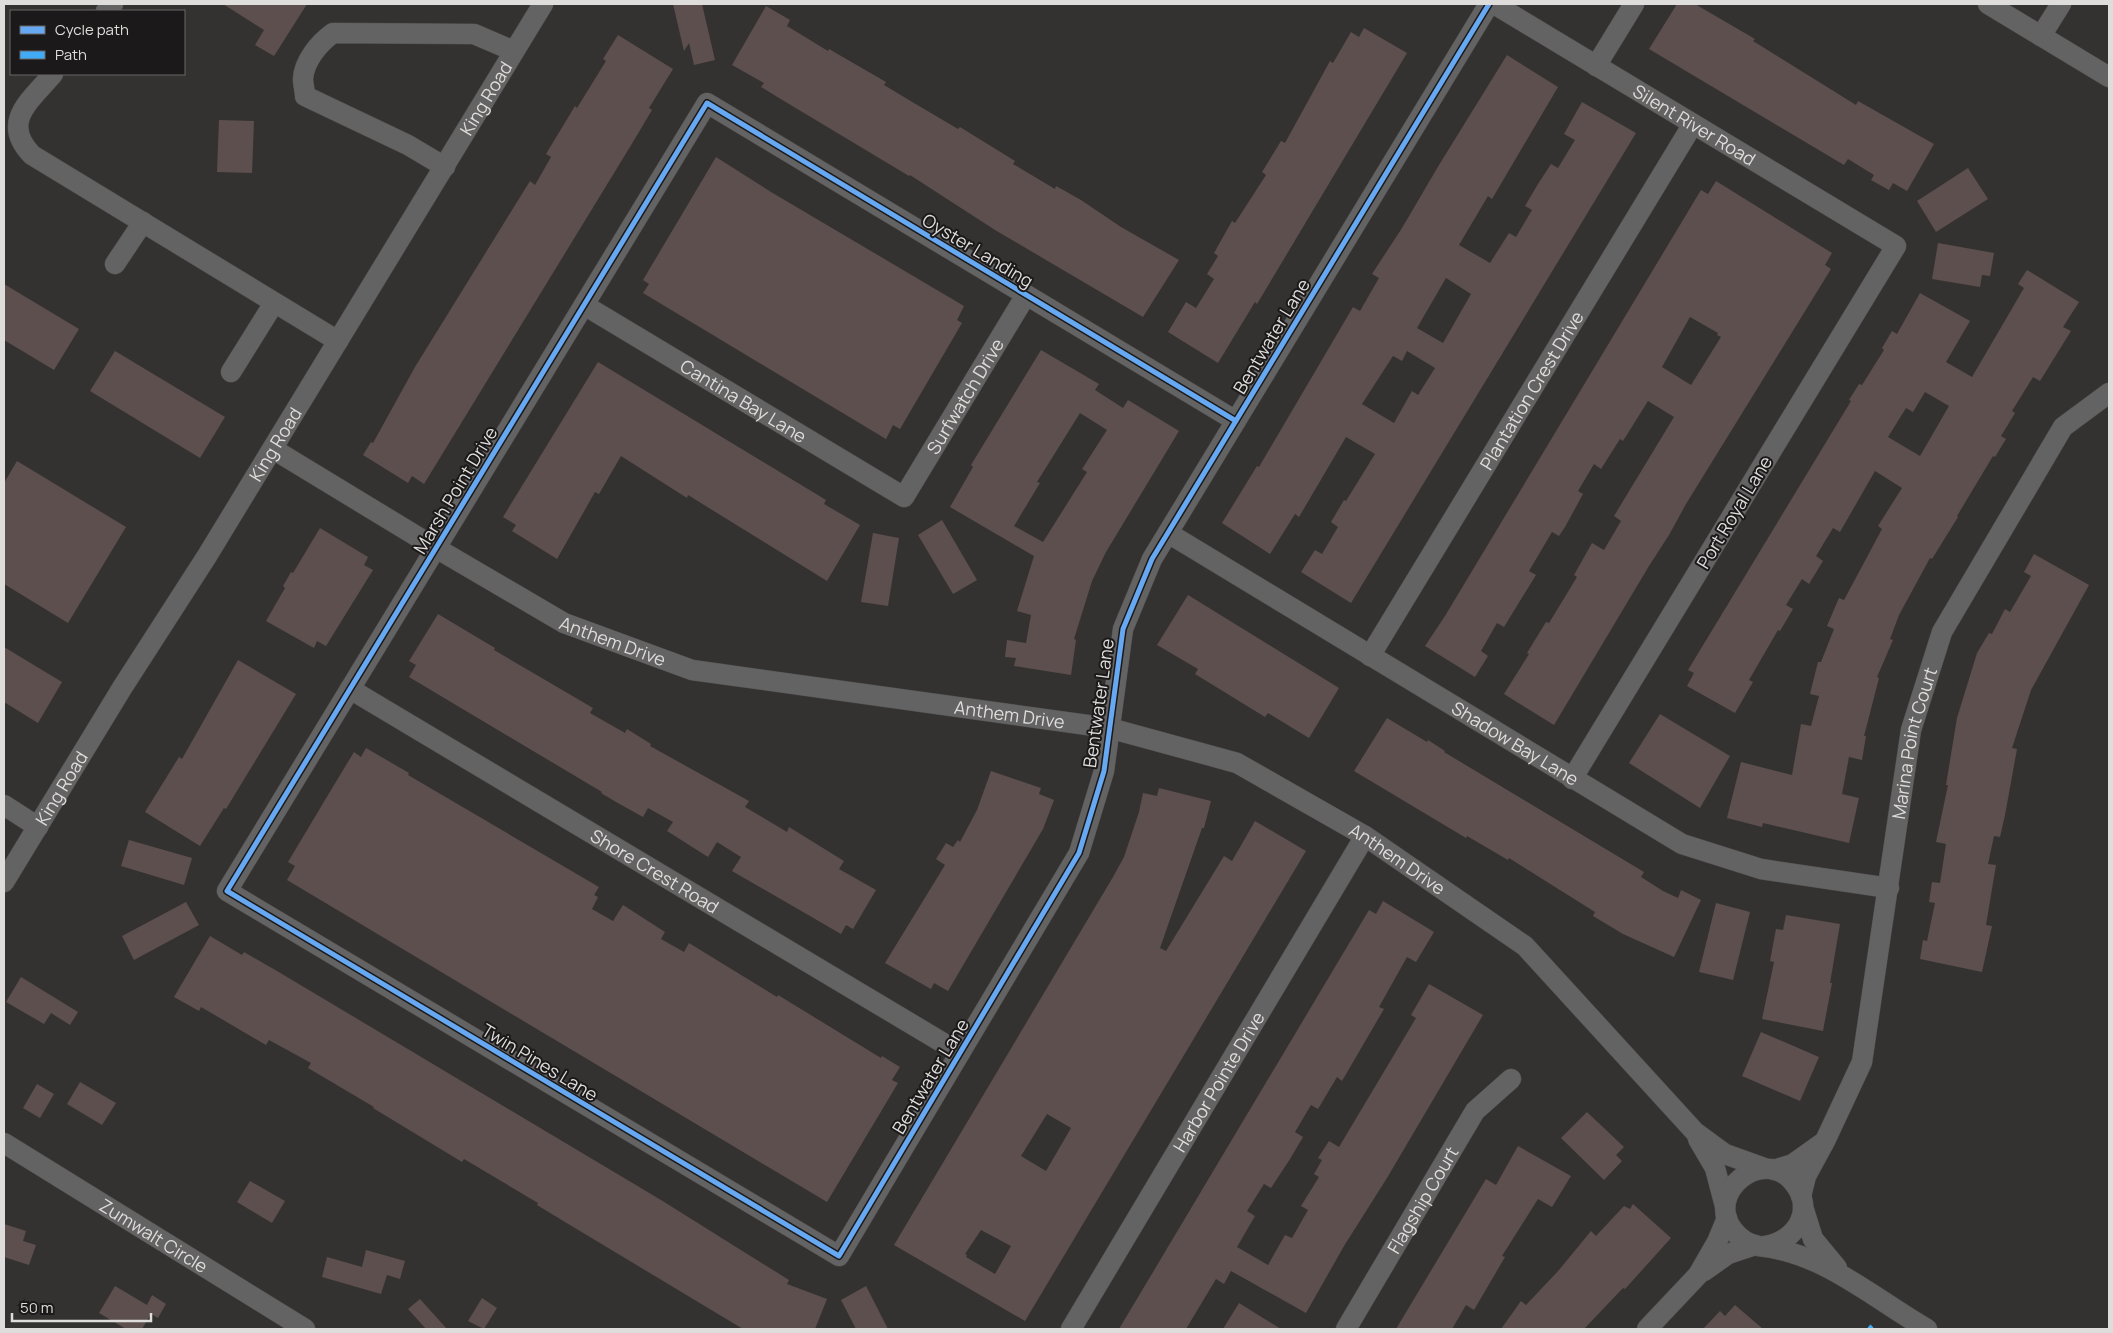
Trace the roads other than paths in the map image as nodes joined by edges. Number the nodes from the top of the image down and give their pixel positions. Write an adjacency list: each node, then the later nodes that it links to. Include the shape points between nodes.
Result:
1 (543, 4): 8 (street, King Road)
2 (1489, 4): 24 (street, Bentwater Lane)
3 (1494, 4): 9 (street, Silent River Road)
4 (1634, 4): 9 (street)
5 (1988, 4): 7 (street)
6 (2061, 4): 7 (street)
7 (2041, 36): 11 (street)
8 (514, 51): 14 (street, King Road); 14 (street, via 474,34 333,33 320,42 303,79 305,96 408,145)
9 (1596, 66): 13 (street, Silent River Road)
10 (52, 75): 15 (street, via 19,114 16,124 22,145 32,155)
11 (2109, 76)
12 (707, 103): 18 (street, Oyster Landing); 20 (street, Marsh Point Drive)
13 (1693, 124): 16 (street, Silent River Road); 29 (street, Plantation Crest Drive)
14 (445, 167): 21 (street, King Road)
15 (143, 222): 17 (street); 19 (street)
16 (1896, 246): 32 (street, Port Royal Lane)
17 (116, 264)
18 (1026, 295): 24 (street, Oyster Landing); 26 (street, Surfwatch Drive)
19 (274, 302): 21 (street); 22 (street)
20 (584, 305): 26 (street, Cantina Bay Lane); 28 (street, Marsh Point Drive)
21 (338, 341): 25 (street, King Road)
22 (231, 372)
23 (2109, 393): 37 (street, Marina Point Court, via 2063,428 1942,632 1912,730)
24 (1236, 421): 27 (street, Bentwater Lane)
25 (273, 449): 28 (street, Anthem Drive); 34 (street, King Road)
26 (904, 497)
27 (1168, 534): 29 (street, Shadow Bay Lane); 31 (street, Bentwater Lane, via 1152,559 1123,629)
28 (436, 548): 30 (street, Marsh Point Drive); 31 (street, Anthem Drive, via 564,623 692,670)
29 (1370, 656): 32 (street, Shadow Bay Lane)
30 (350, 689): 38 (street, Marsh Point Drive); 39 (street, Shore Crest Road)
31 (1109, 728): 35 (street, Anthem Drive, via 1237,763); 39 (street, Bentwater Lane, via 1104,771 1079,852)
32 (1572, 779): 37 (street, Shadow Bay Lane, via 1682,844 1761,869)
33 (4, 805): 34 (street)
34 (38, 827): 36 (street, King Road)
35 (1365, 836): 41 (street, Anthem Drive, via 1525,946); 52 (street, Harbor Pointe Drive)
36 (5, 877)
37 (1889, 888): 42 (street, Marina Point Court, via 1862,1062)
38 (227, 891): 48 (street, Twin Pines Lane)
39 (960, 1053): 48 (street, Bentwater Lane)
40 (1511, 1079): 53 (street, Flagship Court, via 1475,1111)
41 (1695, 1132): 44 (street, Anthem Drive, via 1726,1154); 46 (street, Anthem Drive, via 1715,1168)
42 (1824, 1141): 44 (street, Marina Point Court, via 1793,1164); 45 (street, Marina Point Court, via 1806,1176)
43 (4, 1143): 51 (street, Zumwalt Circle)
44 (1769, 1169): 45 (street, via 1791,1180); 46 (street, via 1745,1174 1737,1180 1729,1193)
45 (1802, 1201): 47 (street, via 1802,1217 1792,1234 1784,1240); 50 (street, via 1813,1239)
46 (1726, 1213): 47 (street, via 1737,1235); 49 (street, via 1717,1242)
47 (1760, 1246): 49 (street, via 1728,1254); 50 (street, via 1800,1255)
48 (839, 1256)
49 (1698, 1275): 54 (street)
50 (1844, 1275): 55 (street)
51 (304, 1329)
52 (1071, 1329)
53 (1346, 1329)
54 (1647, 1329)
55 (1928, 1329)

